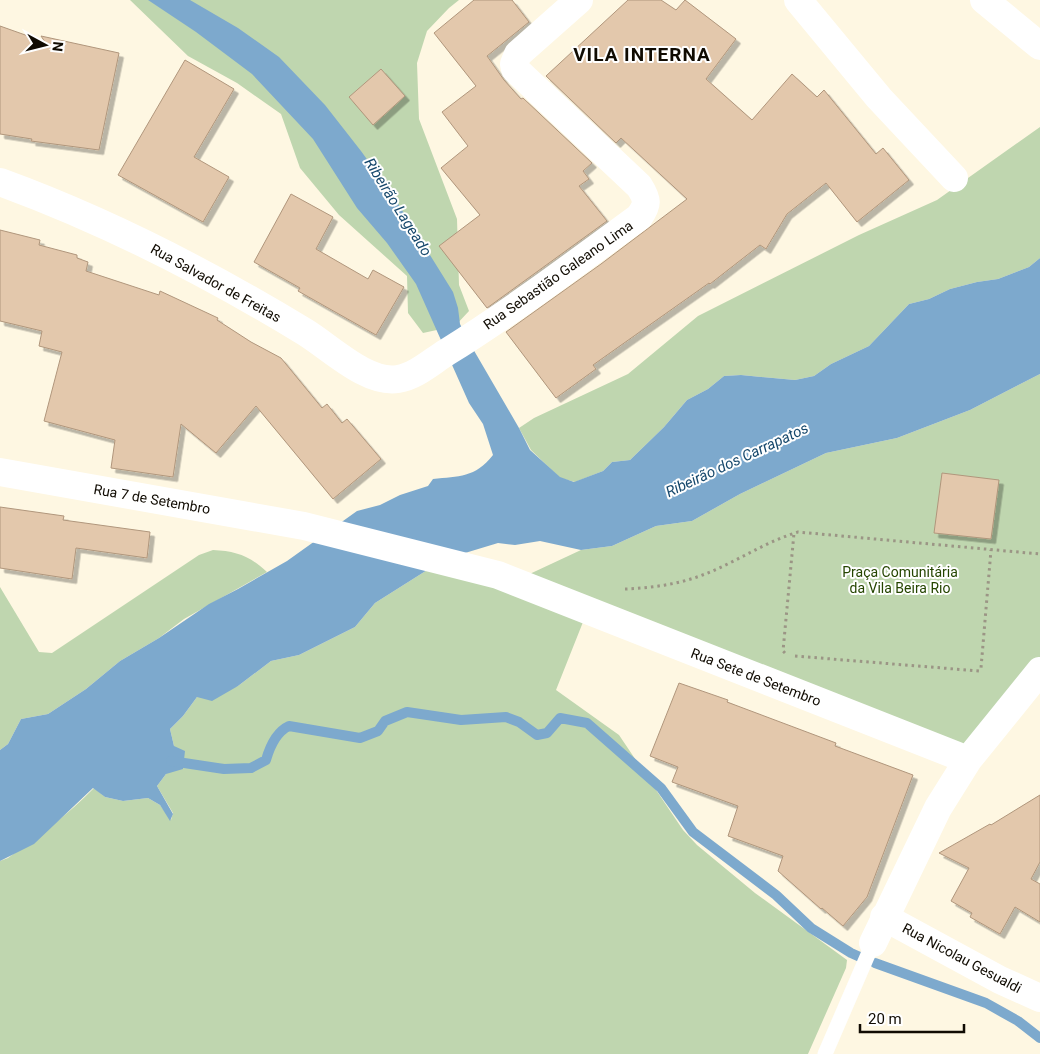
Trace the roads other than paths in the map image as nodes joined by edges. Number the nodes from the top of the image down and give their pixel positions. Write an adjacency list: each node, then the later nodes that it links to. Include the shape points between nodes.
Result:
1 (579, 0): 7 (street, Rua Sebastião Galeano Lima, via 518,54 514,64 639,186 646,197 646,207 639,217 475,334)
2 (798, 0): 5 (street, via 879,98)
3 (984, 0): 4 (street)
4 (1040, 46)
5 (954, 178)
6 (0, 182): 7 (street, Rua Salvador de Freitas, via 109,226 208,276 307,333 364,372 384,380 396,379 411,376)
7 (424, 366)
8 (0, 472): 9 (street, Rua 7 de Setembro, via 304,526)
9 (460, 566): 11 (street, Rua Sete de Setembro, via 498,576)
10 (1040, 671): 11 (street)
11 (968, 760): 12 (street, via 938,808)
12 (884, 917): 13 (street); 14 (street, Rua Nicolau Gesualdi)
13 (873, 943): 15 (lane)
14 (1040, 998)
15 (825, 1054)

